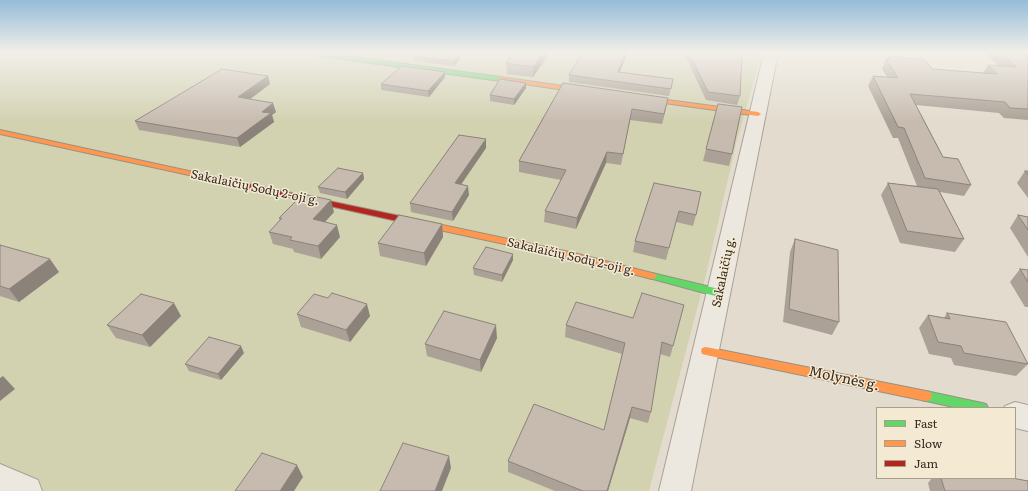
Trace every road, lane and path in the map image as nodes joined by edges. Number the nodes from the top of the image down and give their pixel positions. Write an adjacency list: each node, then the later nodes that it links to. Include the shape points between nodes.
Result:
1 (476, 76): 3 (street)
2 (766, 76): 5 (street, Sakalaičių g.)
3 (604, 94)
4 (627, 97): 5 (street)
5 (758, 114): 7 (street, Sakalaičių g.)
6 (0, 132): 7 (street, Sakalaičių Sodų 2-oji g., via 574,256)
7 (719, 293): 8 (street, Sakalaičių g.)
8 (706, 350): 9 (street, Molynės g.); 14 (street, Sakalaičių g.)
9 (977, 407)
10 (1016, 415): 11 (street)
11 (1028, 418)
12 (0, 480): 13 (street)
13 (26, 491)
14 (675, 491)

